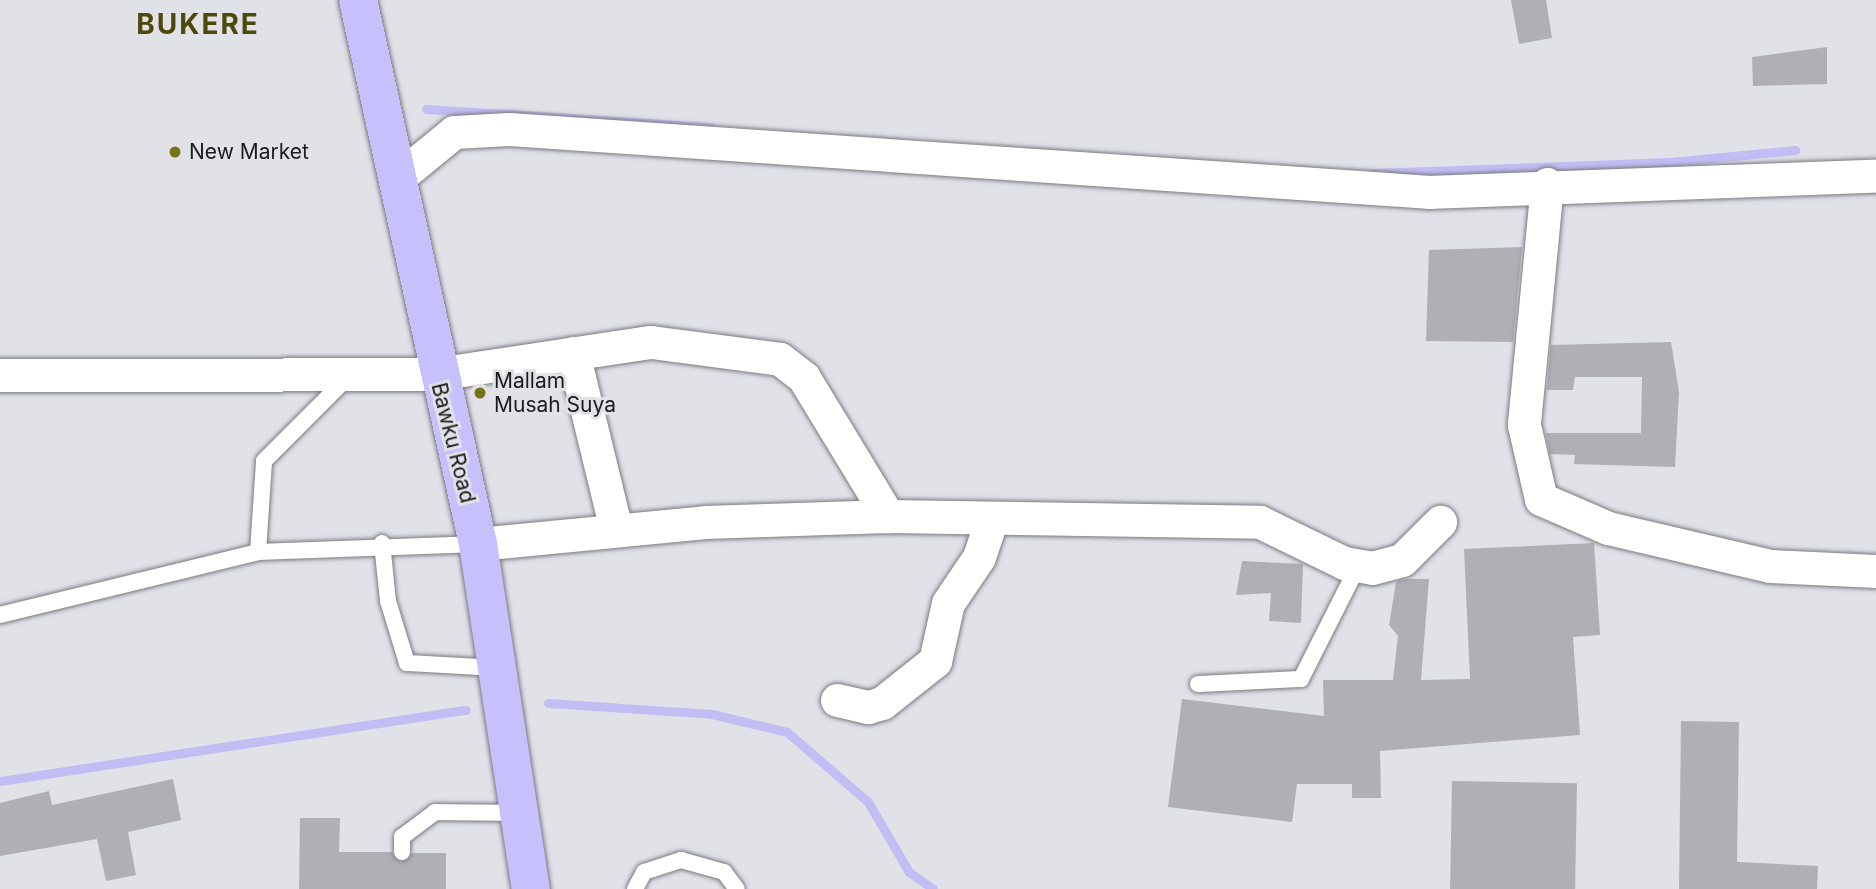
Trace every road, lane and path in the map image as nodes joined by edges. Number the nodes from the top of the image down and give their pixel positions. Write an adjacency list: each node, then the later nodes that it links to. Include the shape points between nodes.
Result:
1 (358, 0): 3 (highway, Bawku Road)
2 (1876, 176): 4 (street)
3 (398, 178): 4 (street, via 454,132 509,129 1430,192); 7 (highway, Bawku Road)
4 (1547, 184): 17 (street, via 1524,425 1541,499 1608,528 1770,566)
5 (573, 353): 7 (street); 9 (street, via 651,342 794,366); 12 (street)
6 (351, 374): 7 (street); 8 (street); 15 (lane, via 264,461)
7 (436, 374): 14 (highway, Bawku Road)
8 (0, 375)
9 (888, 516): 10 (street); 12 (street)
10 (992, 517): 16 (street, via 1260,522); 21 (street, via 979,557 948,603 935,661 882,703 868,707)
11 (1440, 522): 16 (street, via 1402,560)
12 (616, 529): 14 (street)
13 (382, 543): 14 (lane); 15 (lane); 19 (lane, via 387,601 407,663)
14 (478, 544): 19 (highway, Bawku Road)
15 (258, 552): 18 (lane)
16 (1357, 568): 20 (lane, via 1301,680)
17 (1876, 571)
18 (0, 615)
19 (502, 668): 22 (highway, Bawku Road)
20 (1198, 684)
21 (837, 700)
22 (523, 813): 23 (lane, via 435,812 402,837); 24 (highway, Bawku Road)
23 (401, 852)
24 (531, 889)
25 (635, 889): 26 (lane, via 644,872 681,860 724,872)
26 (737, 889)

